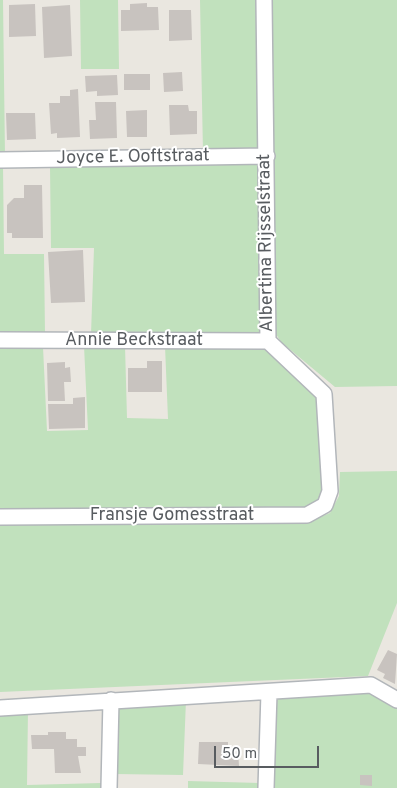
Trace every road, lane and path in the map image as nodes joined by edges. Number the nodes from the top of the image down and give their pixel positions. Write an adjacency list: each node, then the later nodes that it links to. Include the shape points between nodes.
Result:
1 (264, 0): 2 (street, Albertina Rijsselstraat)
2 (266, 156): 3 (street, Joyce E. Ooftstraat); 5 (street, Albertina Rijsselstraat)
3 (0, 160)
4 (0, 340): 5 (street, Annie Beckstraat)
5 (268, 341): 6 (street, Albertina Rijsselstraat, via 324,394)
6 (330, 491): 7 (street, Fransje Gomesstraat, via 325,505 307,516)
7 (0, 517)
8 (269, 693): 9 (street); 10 (street, via 372,685); 13 (street)
9 (111, 700): 11 (street); 12 (street)
10 (397, 700)
11 (0, 708)
12 (109, 788)
13 (266, 788)

